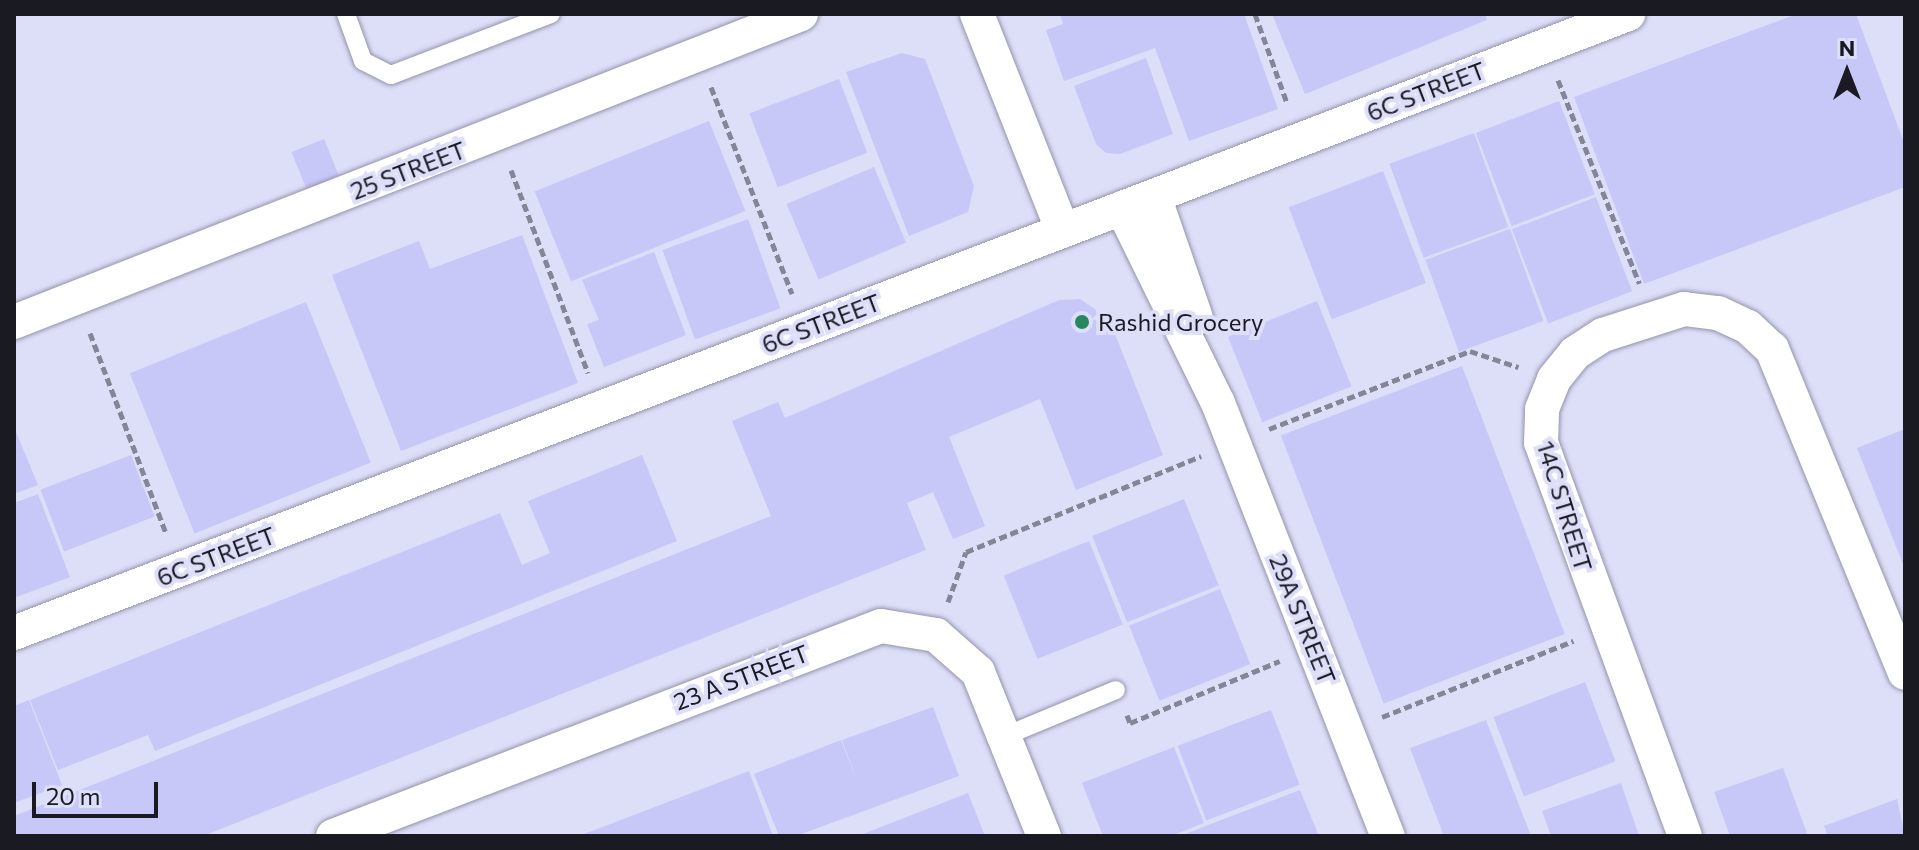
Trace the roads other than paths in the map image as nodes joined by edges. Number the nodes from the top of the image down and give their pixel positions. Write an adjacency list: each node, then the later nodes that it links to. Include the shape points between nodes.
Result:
1 (346, 14): 2 (lane, via 363,61 391,75)
2 (551, 14)
3 (801, 14): 9 (street, 25 STREET)
4 (977, 14): 8 (street)
5 (1628, 14): 6 (street, 6C STREET)
6 (1154, 196): 7 (street, 6C STREET); 10 (street, 29A STREET)
7 (1122, 208): 8 (street, 6C STREET); 10 (street, 29A STREET)
8 (1063, 231): 11 (street, 6C STREET)
9 (14, 322)
10 (1218, 403): 17 (street, 29A STREET)
11 (14, 633)
12 (1905, 673): 18 (street, 14C STREET, via 1772,349 1748,327 1718,313 1684,309 1652,316 1575,353 1554,379 1542,409 1541,443)
13 (1116, 690): 14 (lane)
14 (1005, 736): 15 (street, 23 A STREET, via 978,672 959,651 936,635 881,626); 16 (street, 23 A STREET)
15 (333, 836)
16 (1044, 836)
17 (1388, 836)
18 (1685, 836)

